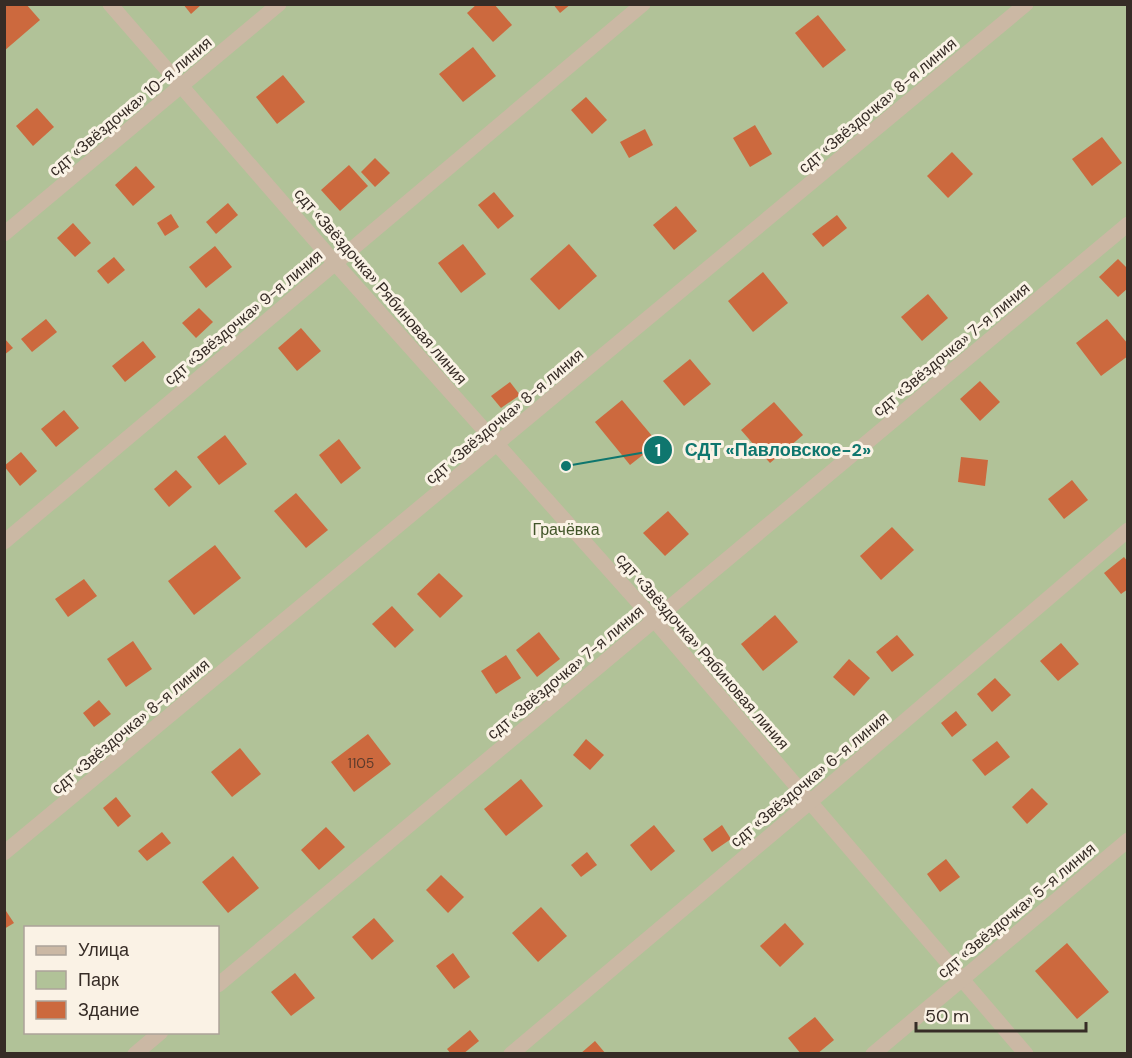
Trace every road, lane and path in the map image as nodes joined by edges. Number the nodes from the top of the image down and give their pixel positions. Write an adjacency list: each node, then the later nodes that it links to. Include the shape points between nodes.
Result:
1 (110, 4): 5 (street, сдт «Звёздочка» Рябиновая линия)
2 (279, 4): 5 (street, сдт «Звёздочка» 10-я линия)
3 (643, 4): 8 (street, сдт «Звёздочка» 9-я линия)
4 (1026, 4): 9 (street, сдт «Звёздочка» 8-я линия)
5 (182, 85): 7 (street, сдт «Звёздочка» 10-я линия); 8 (street, сдт «Звёздочка» Рябиновая линия)
6 (1128, 224): 12 (street, сдт «Звёздочка» 7-я линия)
7 (4, 234)
8 (335, 263): 9 (street, сдт «Звёздочка» Рябиновая линия); 11 (street, сдт «Звёздочка» 9-я линия)
9 (498, 445): 12 (street, сдт «Звёздочка» Рябиновая линия); 15 (street, сдт «Звёздочка» 8-я линия)
10 (1128, 530): 13 (street, сдт «Звёздочка» 6-я линия)
11 (4, 542)
12 (655, 621): 13 (street, сдт «Звёздочка» Рябиновая линия); 17 (street, сдт «Звёздочка» 7-я линия)
13 (810, 802): 16 (street, сдт «Звёздочка» Рябиновая линия); 20 (street, сдт «Звёздочка» 6-я линия)
14 (1128, 840): 16 (street, сдт «Звёздочка» 5-я линия)
15 (4, 853)
16 (962, 979): 21 (street, сдт «Звёздочка» 5-я линия); 22 (street, сдт «Звёздочка» Рябиновая линия)
17 (219, 984)
18 (159, 1034): 19 (street)
19 (135, 1053)
20 (511, 1053)
21 (873, 1053)
22 (1026, 1053)

